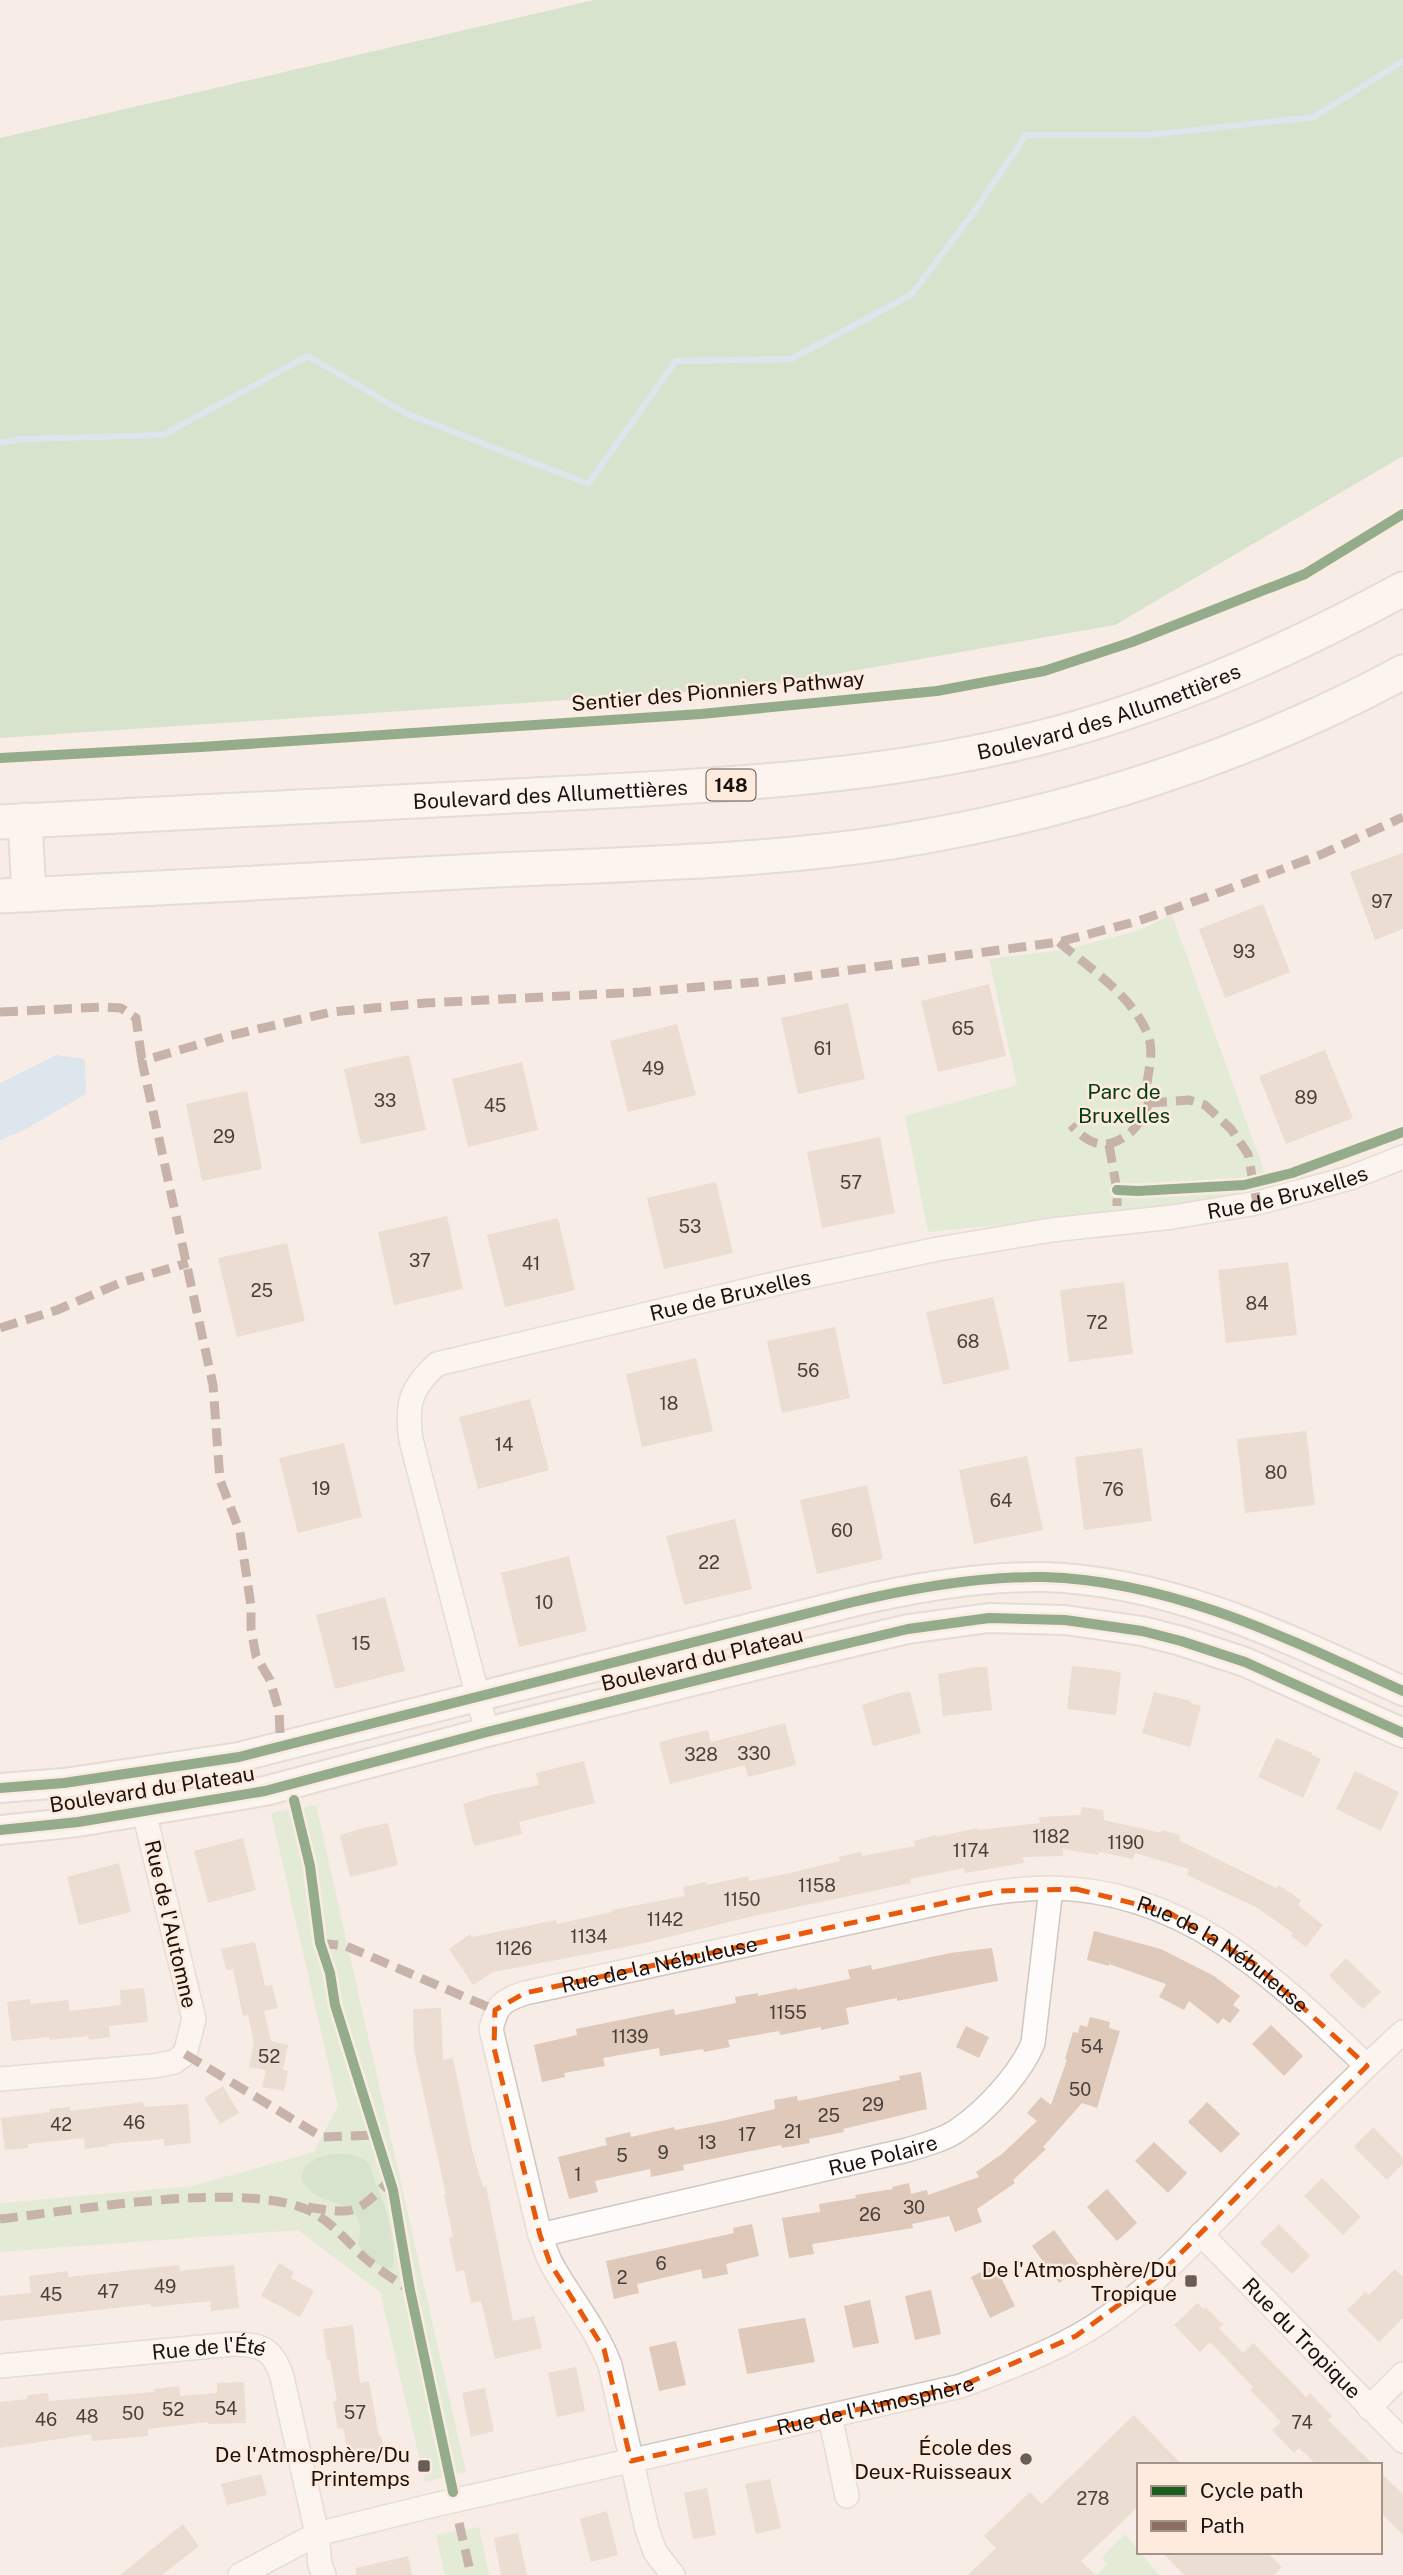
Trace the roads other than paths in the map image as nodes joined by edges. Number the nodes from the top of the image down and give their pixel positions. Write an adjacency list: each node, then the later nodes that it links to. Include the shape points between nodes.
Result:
1 (1403, 589): 3 (highway, Boulevard des Allumettières / 148, via 1284,650 1152,704 1045,737 921,762 756,783)
2 (1403, 672): 4 (highway, via 1274,733 1164,774 997,822 890,842 737,858)
3 (13, 821): 4 (highway)
4 (15, 895)
5 (1403, 1157): 7 (street, Rue de Bruxelles, via 1350,1178 1257,1203 938,1249 437,1364 422,1378 407,1416)
6 (1403, 1691): 7 (main road, Boulevard du Plateau, via 1203,1606 1126,1587 1045,1577 999,1578 894,1592)
7 (477, 1695): 8 (street, Rue de Bruxelles); 10 (main road, Boulevard du Plateau, via 283,1748)
8 (487, 1732): 9 (main road, Boulevard du Plateau, via 908,1629 989,1618 1028,1618 1142,1631 1214,1650); 12 (main road, Boulevard du Plateau, via 265,1791)
9 (1403, 1733)
10 (137, 1773): 11 (main road, Boulevard du Plateau); 12 (street, Rue de l'Automne)
11 (0, 1788)
12 (144, 1812): 13 (main road, Boulevard du Plateau); 17 (street, Rue de l'Automne, via 194,2019 185,2054 154,2066)
13 (0, 1830)
14 (1051, 1888): 16 (street, Rue de la Nébuleuse, via 1148,1905 1212,1935 1274,1979); 19 (street, Rue Polaire, via 1034,2043 1014,2078 958,2131 906,2150); 19 (street, Rue de la Nébuleuse, via 967,1897 506,1999 495,2010 491,2029)
15 (1403, 2032): 16 (street, Rue de l'Atmosphère)
16 (1367, 2066): 18 (street, Rue de l'Atmosphère)
17 (0, 2079)
18 (1201, 2234): 22 (street, Rue du Tropique); 23 (street, Rue de l'Atmosphère, via 1108,2317 1017,2365 961,2386)
19 (540, 2235): 25 (street, Rue de la Nébuleuse, via 550,2263 604,2349)
20 (0, 2366): 27 (street, Rue de l'Été, via 234,2344 267,2350 282,2377)
21 (1403, 2374): 22 (street)
22 (1369, 2408): 24 (street, Rue du Tropique)
23 (830, 2416): 25 (street, Rue de l'Atmosphère); 26 (street)
24 (1403, 2441)
25 (631, 2461): 27 (street, Rue de l'Atmosphère); 30 (street, Rue de la Nébuleuse, via 655,2552)
26 (847, 2496)
27 (317, 2534): 28 (street, Rue de l'Atmosphère); 29 (street)
28 (240, 2575)
29 (324, 2575)
30 (673, 2575)

